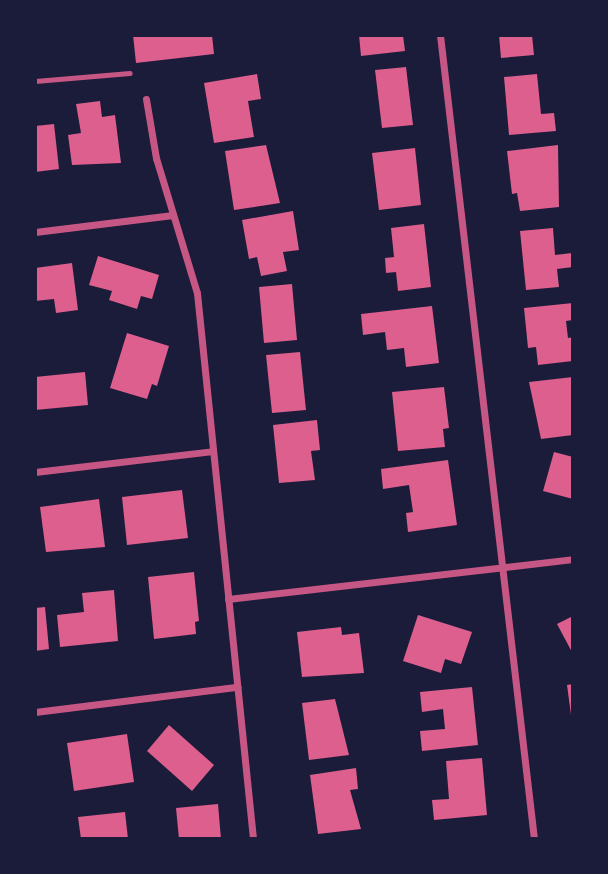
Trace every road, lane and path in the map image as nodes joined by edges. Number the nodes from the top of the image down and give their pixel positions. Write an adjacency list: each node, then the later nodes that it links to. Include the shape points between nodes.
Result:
1 (440, 35): 10 (street)
2 (130, 73): 3 (lane)
3 (35, 81)
4 (146, 99): 5 (street)
5 (173, 215): 6 (street); 7 (street, via 197,293)
6 (35, 232)
7 (214, 451): 8 (street); 11 (street)
8 (35, 472)
9 (573, 559): 10 (street)
10 (505, 568): 11 (street); 15 (street)
11 (228, 599): 12 (street)
12 (237, 687): 13 (street); 14 (street)
13 (35, 712)
14 (253, 839)
15 (534, 839)

